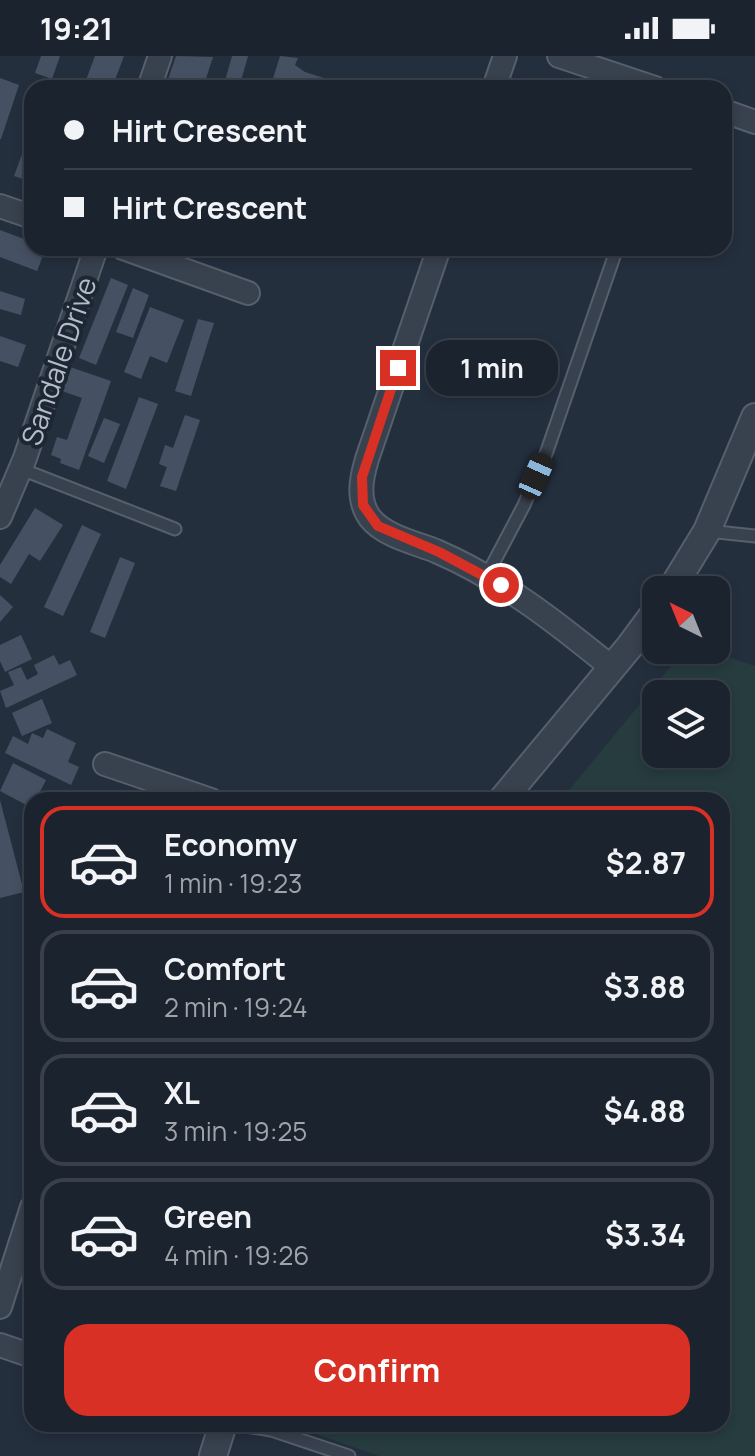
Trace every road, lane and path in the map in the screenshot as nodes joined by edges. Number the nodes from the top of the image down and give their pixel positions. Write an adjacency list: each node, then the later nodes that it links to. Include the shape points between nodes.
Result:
1 (160, 56): 4 (street)
2 (505, 56): 5 (street)
3 (559, 56): 6 (street)
4 (152, 80)
5 (497, 80)
6 (631, 80)
7 (732, 114): 8 (street)
8 (755, 122)
9 (0, 206): 10 (street)
10 (24, 214)
11 (93, 256): 17 (street, Sandale Drive)
12 (145, 256): 15 (street)
13 (436, 256): 23 (street, via 367,459 363,505 378,526)
14 (614, 256): 23 (lane, via 547,451)
15 (248, 293)
16 (755, 417): 20 (street)
17 (21, 469): 18 (street, Sandale Drive); 19 (lane)
18 (0, 517)
19 (175, 529)
20 (707, 531): 21 (lane); 22 (street)
21 (755, 536)
22 (680, 576)
23 (486, 577): 25 (street, via 554,621)
24 (642, 628): 25 (street)
25 (611, 667): 28 (street)
26 (105, 764): 27 (street)
27 (187, 792)
28 (509, 792)
29 (24, 1232): 30 (street)
30 (0, 1307)
31 (0, 1345): 32 (street)
32 (24, 1353)
33 (220, 1432): 35 (street)
34 (277, 1432): 36 (lane)
35 (213, 1456)
36 (349, 1456)

